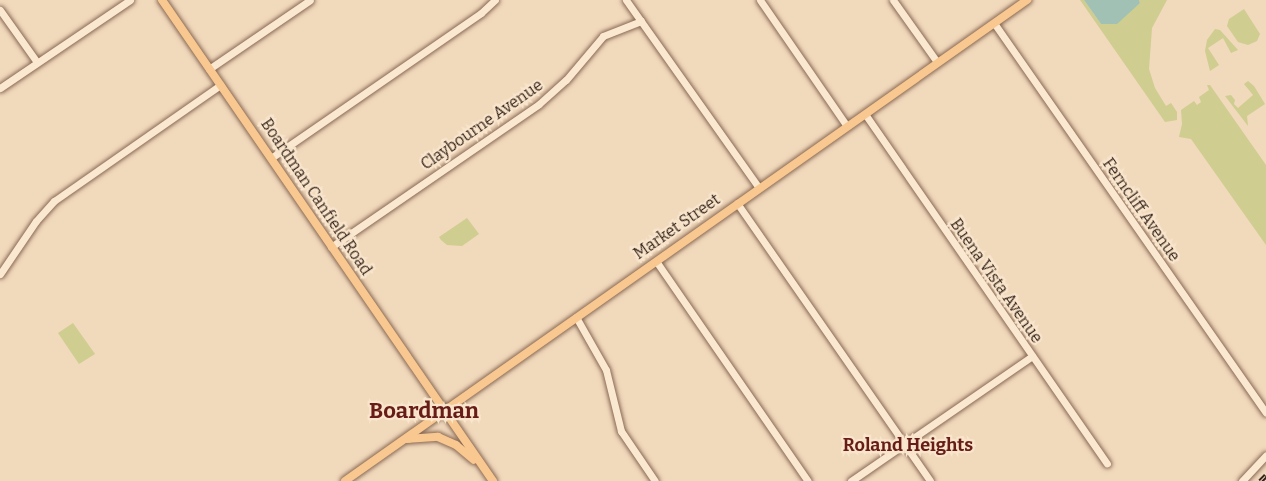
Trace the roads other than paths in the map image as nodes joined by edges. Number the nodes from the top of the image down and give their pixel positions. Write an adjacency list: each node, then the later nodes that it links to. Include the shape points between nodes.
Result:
1 (130, 0): 12 (street)
2 (162, 0): 14 (main road, Boardman Canfield Road)
3 (310, 0): 14 (street)
4 (495, 0): 19 (street)
5 (626, 0): 10 (street)
6 (760, 0): 18 (street)
7 (893, 0): 13 (street)
8 (1027, 0): 11 (main road, Market Street)
9 (0, 10): 12 (street)
10 (641, 21): 20 (street); 22 (street, Claybourne Avenue, via 603,36 566,80 539,104)
11 (994, 23): 13 (main road, Market Street); 28 (street, Ferncliff Avenue)
12 (37, 62): 16 (street)
13 (937, 62): 17 (main road, Market Street)
14 (209, 69): 15 (main road, Boardman Canfield Road)
15 (220, 85): 19 (main road, Boardman Canfield Road); 24 (street, via 54,201)
16 (0, 88)
17 (865, 114): 18 (main road, Market Street); 26 (street, Buena Vista Avenue)
18 (848, 126): 20 (main road, Market Street)
19 (271, 158): 22 (main road, Boardman Canfield Road)
20 (759, 188): 21 (main road, Market Street)
21 (737, 203): 23 (main road, Market Street); 30 (street)
22 (332, 247): 27 (main road, Boardman Canfield Road)
23 (656, 261): 25 (main road, Market Street); 37 (street)
24 (0, 274)
25 (576, 317): 27 (main road, Market Street); 36 (street, via 606,370 621,431)
26 (1032, 356): 30 (street); 32 (street, Buena Vista Avenue)
27 (445, 412): 29 (main road, Market Street); 33 (main road, Boardman Canfield Road)
28 (1266, 413)
29 (404, 440): 33 (main road, via 431,436 446,440); 34 (main road, Market Street)
30 (905, 444): 38 (street); 39 (street)
31 (1266, 455): 40 (street)
32 (1107, 463)
33 (487, 473): 35 (main road)
34 (345, 481)
35 (493, 481)
36 (655, 481)
37 (808, 481)
38 (851, 481)
39 (930, 481)
40 (1242, 481)

